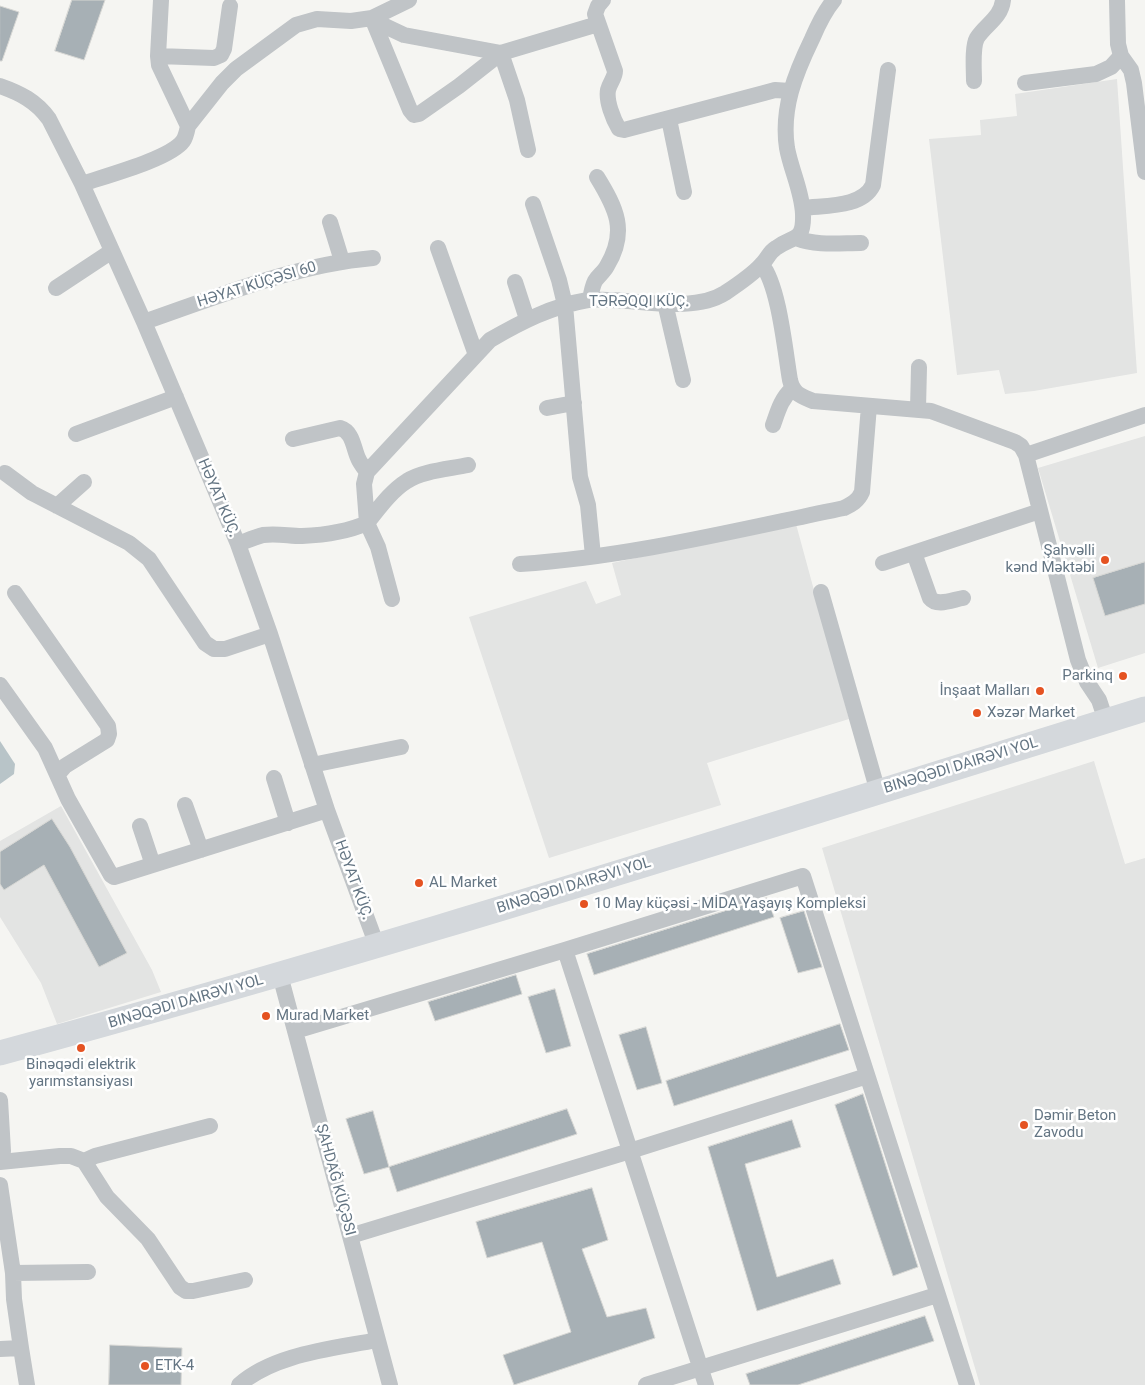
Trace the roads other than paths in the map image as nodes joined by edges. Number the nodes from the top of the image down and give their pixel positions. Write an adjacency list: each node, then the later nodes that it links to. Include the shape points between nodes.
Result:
1 (161, 0): 11 (street)
2 (409, 0): 8 (street)
3 (603, 0): 9 (street, via 595,14)
4 (834, 0): 17 (street, via 824,13)
5 (1003, 0): 14 (street, via 999,14 975,44)
6 (1117, 0): 12 (street)
7 (230, 6): 11 (street, via 221,56)
8 (372, 18): 10 (street, via 404,35); 10 (street, via 414,115 459,86); 19 (street, via 352,21 317,19 296,25 236,69)
9 (598, 24): 10 (street); 18 (street, via 615,71 608,96 619,129)
10 (501, 52): 20 (street, via 517,100)
11 (158, 56): 19 (street, via 162,73)
12 (1121, 56): 15 (street, via 1111,67 1096,74); 21 (street, via 1131,70 1134,83)
13 (888, 70): 26 (street, via 874,186 865,198 856,202)
14 (974, 81)
15 (1025, 83)
16 (0, 86): 23 (street, HƏYAT KÜÇ., via 18,92 42,109)
17 (790, 92): 18 (street, via 775,90); 26 (street, via 786,118 787,149)
18 (669, 119): 24 (street)
19 (188, 126): 23 (street, via 183,142 173,150)
20 (528, 150)
21 (1145, 172)
22 (597, 177): 37 (street, via 611,200 619,228 616,249 595,282)
23 (82, 184): 31 (street, HƏYAT KÜÇ.)
24 (684, 192)
25 (533, 204): 39 (street)
26 (803, 208): 28 (street, via 802,230)
27 (330, 222): 33 (street)
28 (796, 238): 29 (street, via 818,243); 34 (street, TƏRƏQQI KÜÇ., via 777,247)
29 (861, 243)
30 (438, 248): 42 (street)
31 (112, 251): 36 (street); 41 (street, HƏYAT KÜÇ.)
32 (373, 258): 33 (street, HƏYAT KÜÇƏSI 60)
33 (342, 261): 41 (street, HƏYAT KÜÇƏSI 60, via 252,284)
34 (762, 265): 38 (street, TƏRƏQQI KÜÇ., via 713,299); 45 (street, via 774,288)
35 (515, 282): 40 (street)
36 (56, 288)
37 (590, 300): 38 (street, TƏRƏQQI KÜÇ.); 39 (street, TƏRƏQQI KÜÇ.)
38 (665, 303): 44 (street)
39 (565, 305): 40 (street, TƏRƏQQI KÜÇ.); 47 (street)
40 (527, 319): 42 (street, TƏRƏQQI KÜÇ., via 490,340)
41 (144, 322): 46 (street, HƏYAT KÜÇ.)
42 (476, 354): 57 (street, TƏRƏQQI KÜÇ.)
43 (919, 368): 50 (street)
44 (682, 380)
45 (792, 389): 48 (street, via 813,401); 52 (street, via 781,402)
46 (176, 397): 53 (street); 63 (street, HƏYAT KÜÇ.)
47 (574, 403): 49 (street); 65 (street, via 580,477 588,505)
48 (868, 406): 50 (street); 65 (street, via 862,492 853,504 683,542)
49 (547, 408)
50 (918, 409): 55 (street, via 1002,436 1021,446)
51 (1145, 415): 55 (street)
52 (774, 425)
53 (76, 434)
54 (293, 439): 57 (street, via 340,428 346,430)
55 (1026, 455): 61 (street)
56 (468, 465): 62 (street, via 408,480 380,505)
57 (367, 472): 62 (street, via 364,484)
58 (5, 473): 60 (street)
59 (84, 482): 60 (street)
60 (57, 506): 72 (street, via 129,543 149,559 205,643 214,649 225,649)
61 (1040, 511): 64 (street); 75 (street, via 1078,660)
62 (367, 523): 63 (street, via 355,528 302,536 261,536); 71 (street, via 383,562)
63 (238, 544): 72 (street, HƏYAT KÜÇ.)
64 (914, 553): 66 (street); 70 (street, via 933,602)
65 (593, 556): 67 (street)
66 (883, 562)
67 (520, 564)
68 (822, 592): 80 (street)
69 (15, 593): 78 (street, via 108,726 107,740 65,766)
70 (963, 598)
71 (392, 599)
72 (270, 634): 77 (street, HƏYAT KÜÇ.)
73 (0, 685): 78 (street, via 45,748)
74 (1145, 709): 75 (main road, BINƏQƏDI DAIRƏVI YOL)
75 (1106, 721): 80 (main road, BINƏQƏDI DAIRƏVI YOL)
76 (400, 747): 77 (street)
77 (312, 766): 82 (street, HƏYAT KÜÇ.)
78 (58, 774): 86 (street, via 68,799 111,875 119,876)
79 (274, 778): 83 (street)
80 (878, 792): 87 (main road, BINƏQƏDI DAIRƏVI YOL)
81 (185, 805): 85 (street)
82 (327, 810): 83 (street); 87 (street, HƏYAT KÜÇ.)
83 (288, 822): 85 (street)
84 (140, 826): 86 (street)
85 (201, 850): 86 (street)
86 (153, 865)
87 (377, 946): 89 (main road, BINƏQƏDI DAIRƏVI YOL)
88 (565, 950): 90 (street); 92 (street, via 803,876); 95 (street)
89 (280, 975): 90 (street, ŞAHDAĞ KÜÇƏSI); 91 (main road, BINƏQƏDI DAIRƏVI YOL)
90 (295, 1031): 100 (street, ŞAHDAĞ KÜÇƏSI)
91 (0, 1053)
92 (867, 1076): 95 (street); 104 (street)
93 (0, 1100): 96 (street, via 3,1151)
94 (210, 1126): 97 (street)
95 (630, 1151): 100 (street); 109 (street)
96 (0, 1158)
97 (84, 1160): 98 (street, via 60,1156); 103 (street, via 107,1197 141,1230 180,1287 193,1291)
98 (0, 1162)
99 (0, 1185): 102 (street)
100 (350, 1236): 106 (street, ŞAHDAĞ KÜÇƏSI)
101 (88, 1272): 102 (street)
102 (13, 1273): 105 (street)
103 (245, 1280)
104 (938, 1295): 109 (street); 115 (street)
105 (7, 1299): 107 (street)
106 (377, 1340): 111 (street, via 285,1359 265,1367); 112 (street, ŞAHDAĞ KÜÇƏSI)
107 (21, 1348): 108 (street); 110 (street)
108 (0, 1349)
109 (700, 1368): 113 (street); 114 (street)
110 (28, 1385)
111 (239, 1385)
112 (390, 1385)
113 (646, 1385)
114 (706, 1385)
115 (967, 1385)

